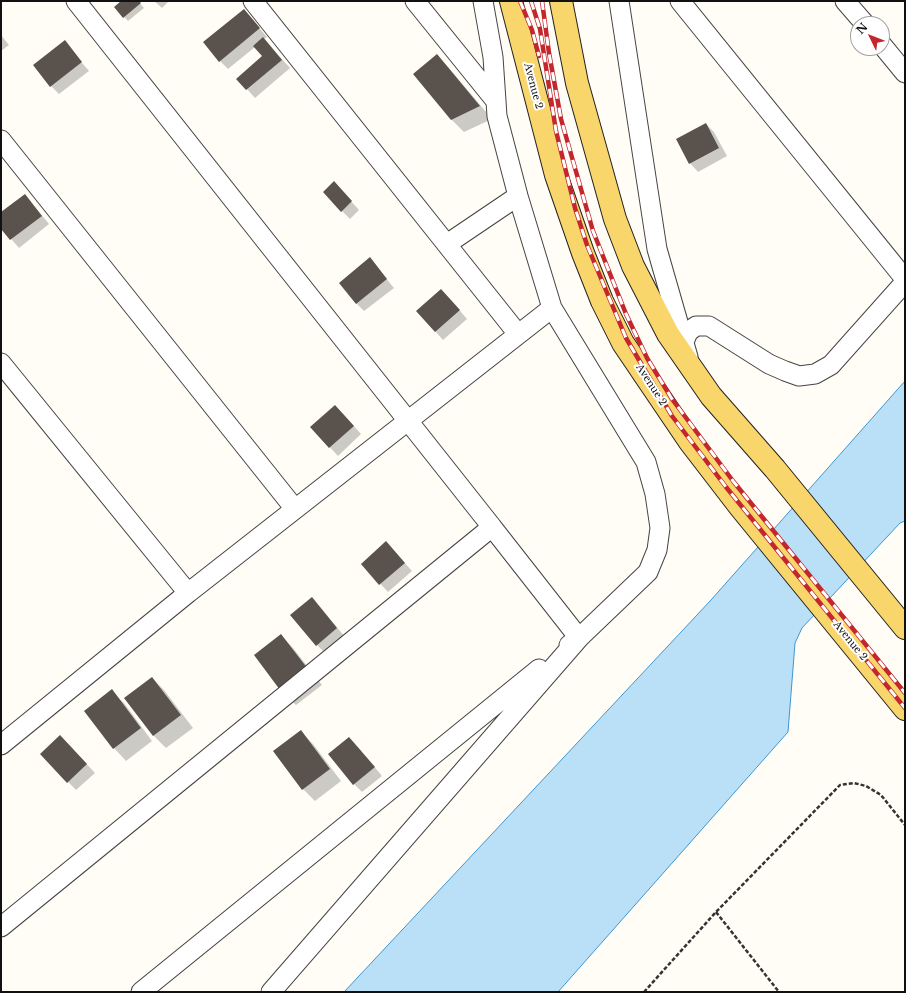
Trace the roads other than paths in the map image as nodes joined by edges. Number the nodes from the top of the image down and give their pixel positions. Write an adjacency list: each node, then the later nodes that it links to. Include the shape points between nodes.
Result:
1 (76, 1): 24 (street)
2 (253, 1): 16 (street)
3 (415, 1): 13 (street)
4 (483, 1): 13 (street, via 493,57)
5 (511, 1): 30 (main road, Avenue 2, via 556,175 602,301 623,343 690,442 740,507)
6 (561, 1): 23 (main road, via 577,83 615,219 651,304)
7 (619, 1): 21 (street, via 657,249)
8 (680, 1): 17 (street)
9 (845, 1): 10 (street)
10 (857, 16)
11 (890, 54): 12 (street)
12 (905, 72)
13 (495, 100): 15 (street)
14 (1, 140): 25 (street)
15 (518, 196): 16 (street); 19 (street)
16 (447, 244): 20 (street)
17 (905, 279)
18 (905, 282): 21 (street, via 831,365 815,374 799,376 769,364 709,326 696,326 688,332)
19 (552, 308): 20 (street); 29 (street, via 646,462 655,494 660,528 657,550 648,572)
20 (518, 334): 24 (street)
21 (684, 342): 23 (street)
22 (1, 363): 27 (street)
23 (691, 368): 28 (main road)
24 (408, 420): 25 (street); 26 (street)
25 (295, 509): 27 (street)
26 (492, 526): 29 (street); 32 (street)
27 (188, 593): 31 (street)
28 (905, 628)
29 (579, 638): 33 (street); 34 (street)
30 (905, 709)
31 (1, 745)
32 (1, 927)
33 (141, 992)
34 (271, 992)

